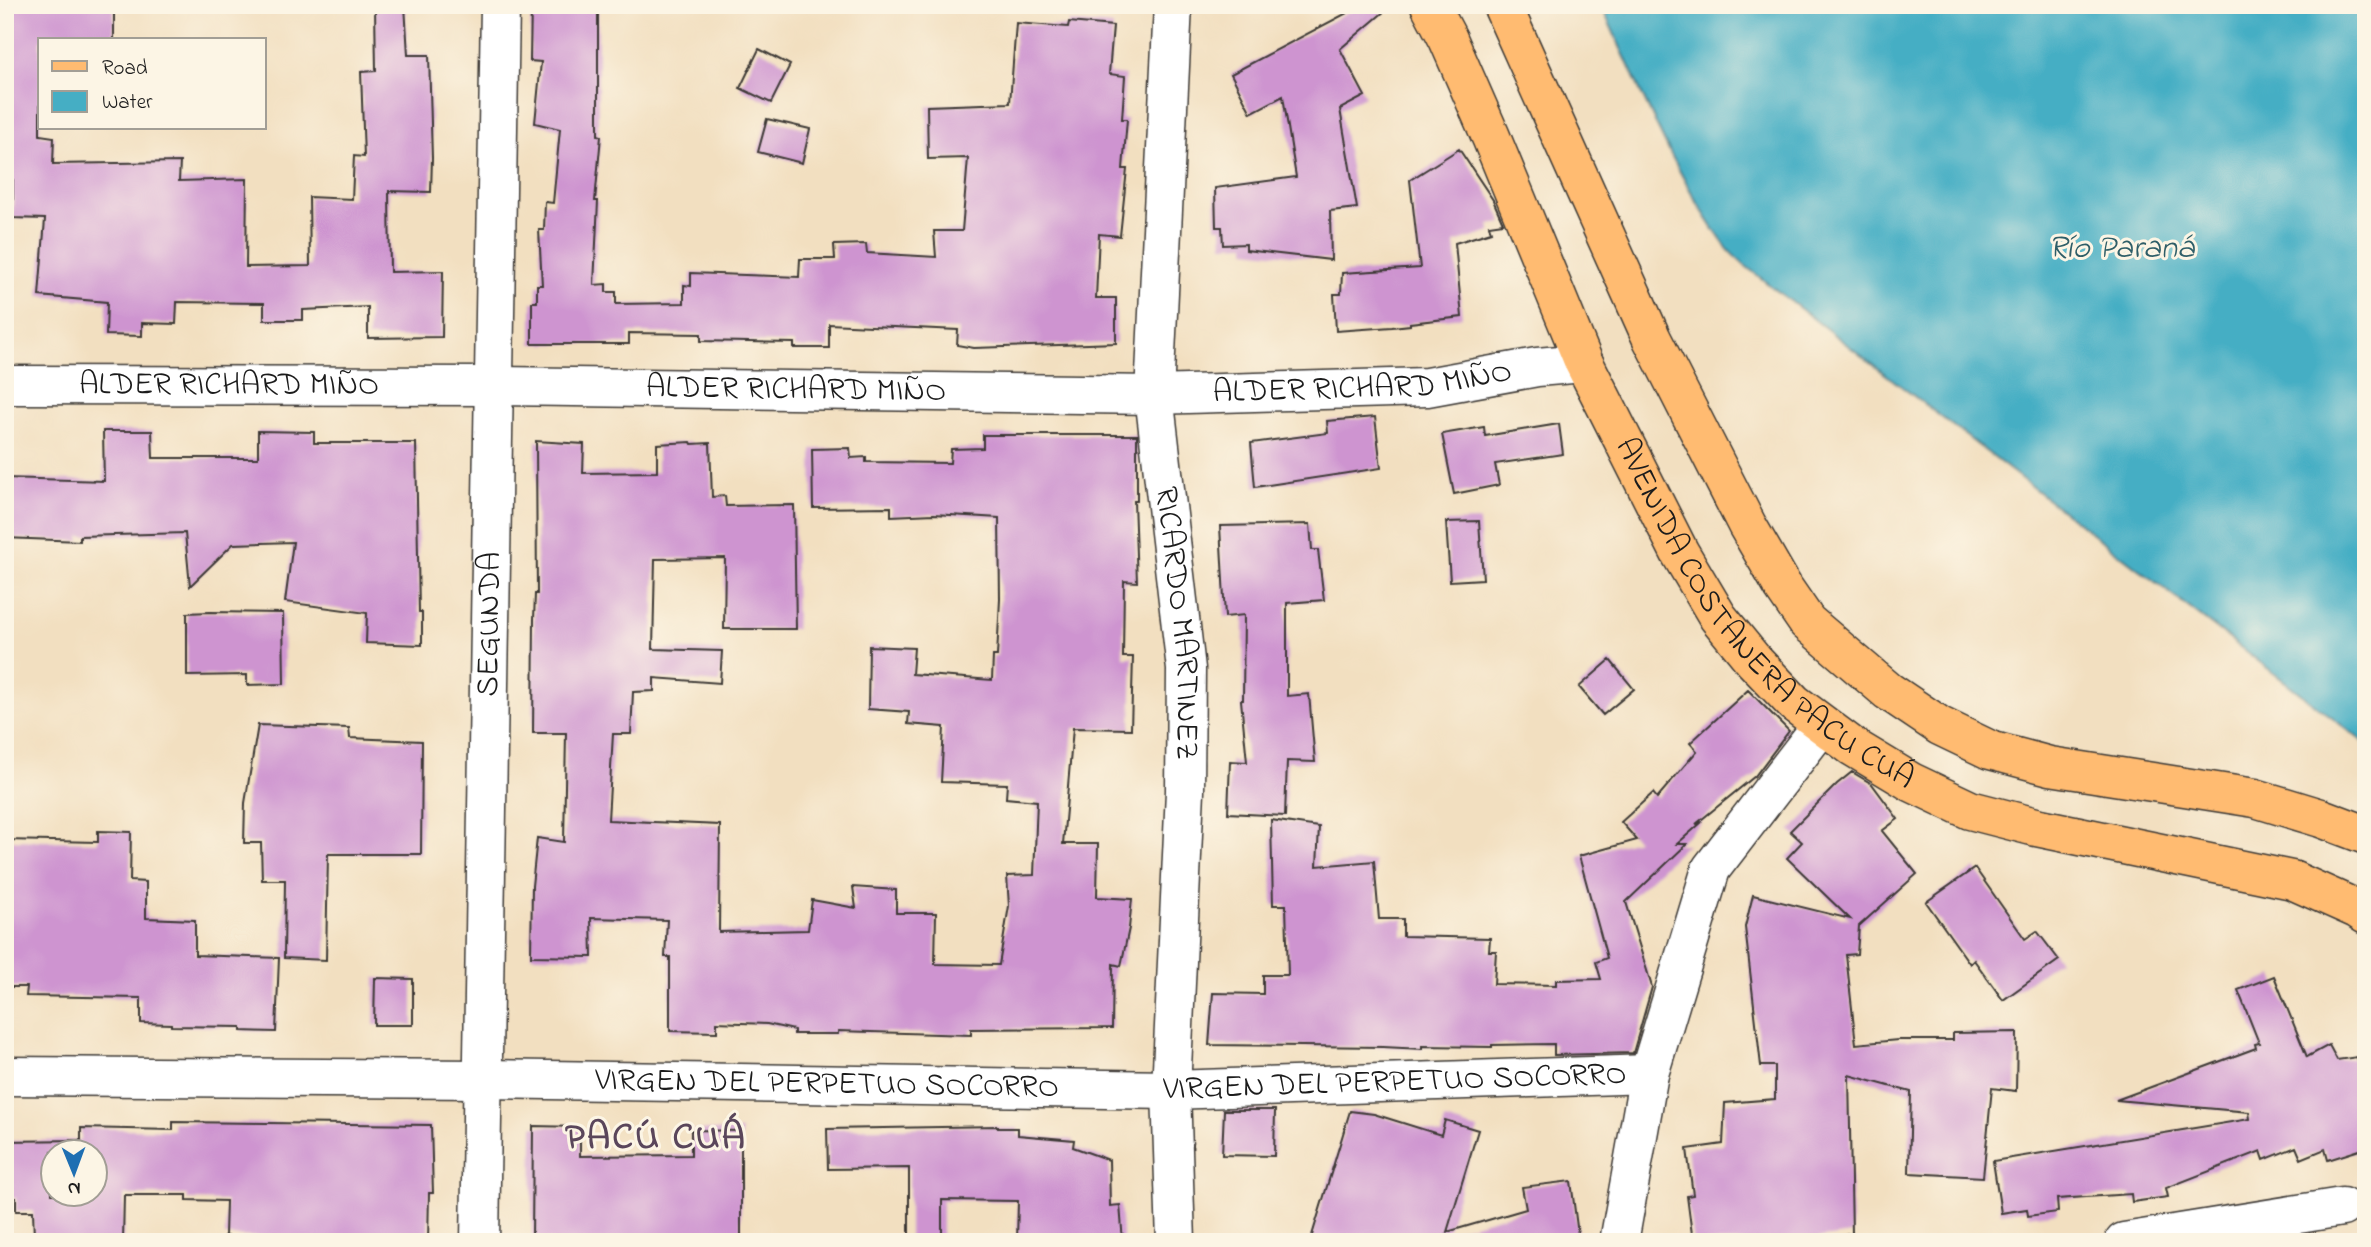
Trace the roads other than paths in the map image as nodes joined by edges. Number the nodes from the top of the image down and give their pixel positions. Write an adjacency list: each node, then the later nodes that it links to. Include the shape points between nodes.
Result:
1 (500, 5): 7 (street, SEGUNDA)
2 (1173, 5): 8 (street, RICARDO MARTINEZ)
3 (1430, 5): 5 (main road, AVENIDA COSTANERA PACU CUÁ, via 1491,137)
4 (1502, 5): 10 (main road, AVENIDA COSTANERA PACU CUÁ, via 1652,339 1746,525 1807,622 1888,691 1940,726 1990,750 2050,766 2255,798)
5 (1584, 363): 8 (street, ALDER RICHARD MIÑO, via 1427,387); 9 (main road, AVENIDA COSTANERA PACU CUÁ, via 1680,553 1718,617 1794,703)
6 (5, 385): 7 (street, ALDER RICHARD MIÑO)
7 (494, 386): 8 (street, ALDER RICHARD MIÑO); 14 (street, SEGUNDA)
8 (1154, 395): 15 (street, RICARDO MARTINEZ, via 1186,669)
9 (1822, 725): 11 (main road, AVENIDA COSTANERA PACU CUÁ, via 1911,782 1970,810 2292,880); 12 (street, via 1711,869)
10 (2366, 835)
11 (2366, 915)
12 (1649, 1074): 15 (street, VIRGEN DEL PERPETUO SOCORRO); 19 (street)
13 (5, 1076): 14 (street, VIRGEN DEL PERPETUO SOCORRO)
14 (483, 1079): 15 (street, VIRGEN DEL PERPETUO SOCORRO); 17 (street, SEGUNDA)
15 (1171, 1090): 18 (street, RICARDO MARTINEZ)
16 (2342, 1207): 20 (street)
17 (480, 1242)
18 (1176, 1242)
19 (1619, 1242)
20 (2125, 1242)

